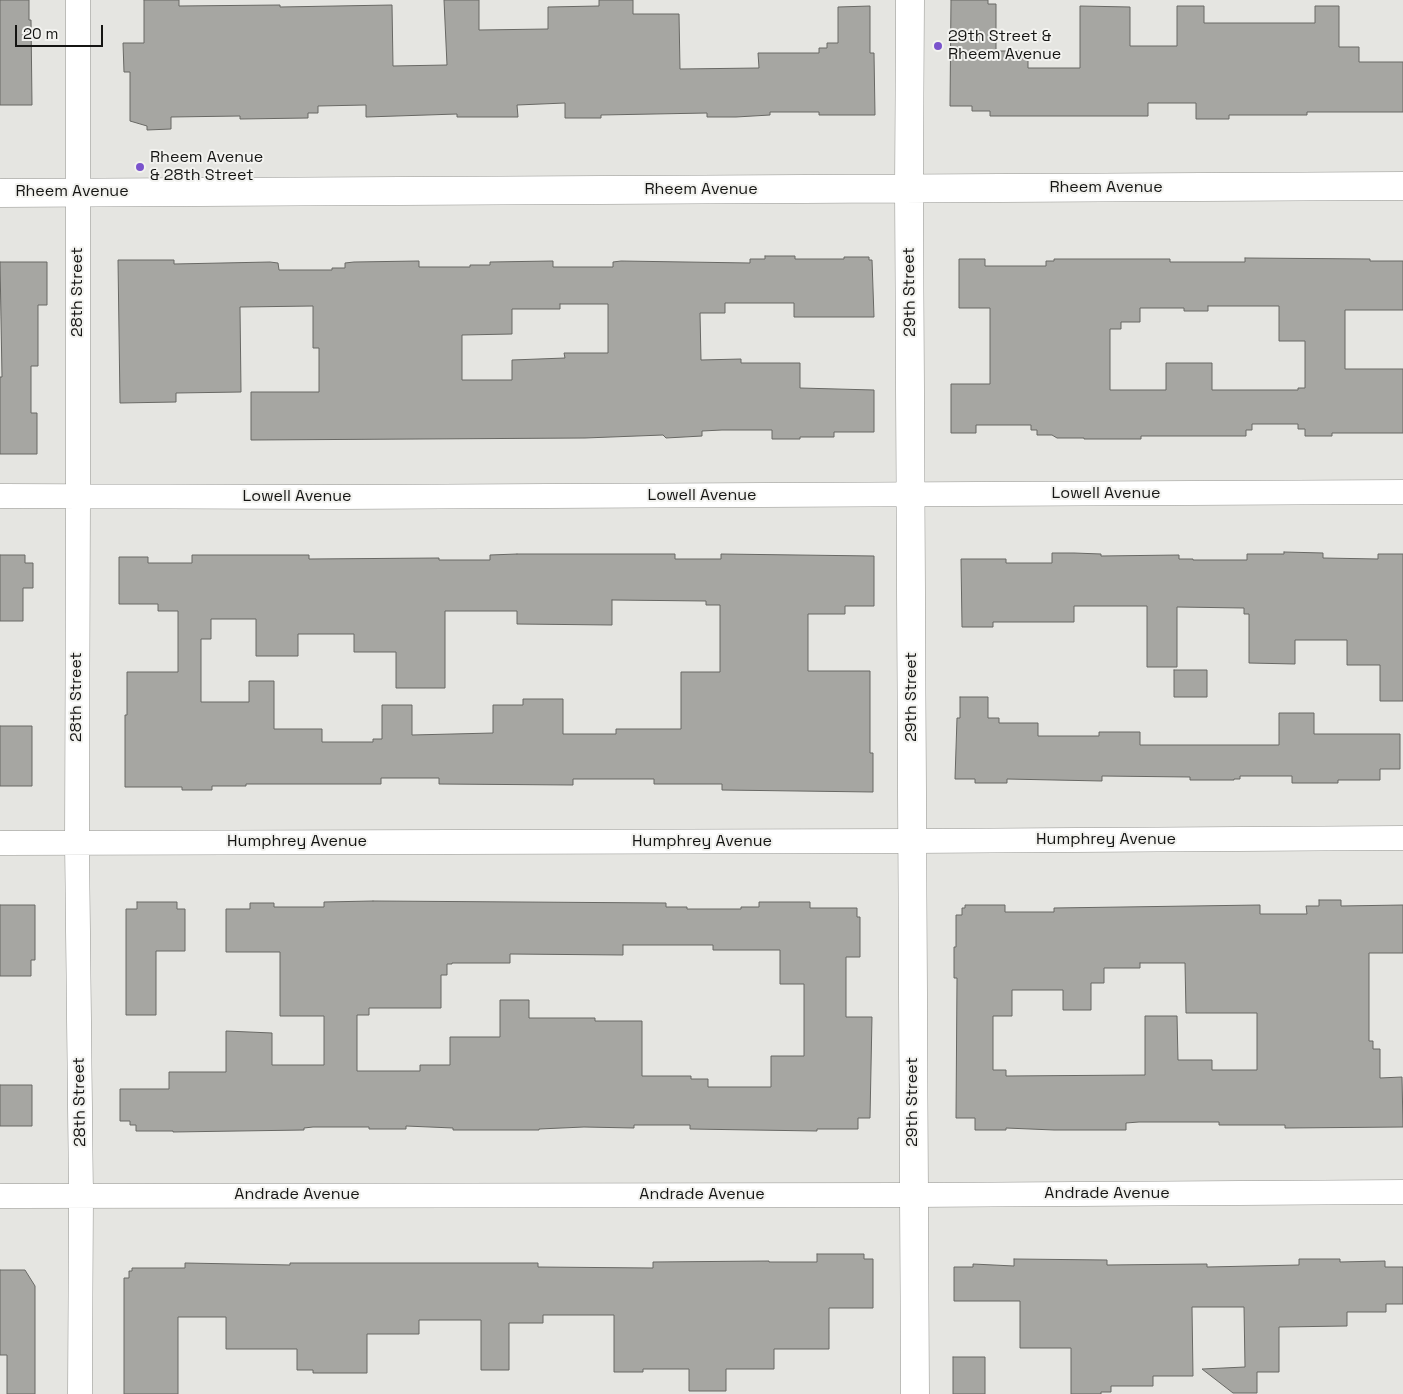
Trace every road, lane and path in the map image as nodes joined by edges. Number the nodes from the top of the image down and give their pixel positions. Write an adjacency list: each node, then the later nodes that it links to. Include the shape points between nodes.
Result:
1 (78, 0): 5 (street, 28th Street)
2 (910, 0): 4 (street, 29th Street)
3 (1403, 186): 4 (street, Rheem Avenue)
4 (909, 189): 5 (street, Rheem Avenue); 8 (street, 29th Street)
5 (78, 192): 6 (street, Rheem Avenue); 10 (street, 28th Street)
6 (0, 193)
7 (1403, 492): 8 (street, Lowell Avenue)
8 (912, 495): 10 (street, Lowell Avenue); 12 (street, 29th Street)
9 (0, 496): 10 (street, Lowell Avenue)
10 (78, 496): 14 (street, 28th Street)
11 (1403, 838): 12 (street, Humphrey Avenue)
12 (912, 841): 14 (street, Humphrey Avenue); 16 (street, 29th Street)
13 (0, 843): 14 (street, Humphrey Avenue)
14 (76, 843): 18 (street, 28th Street)
15 (1403, 1192): 16 (street, Andrade Avenue)
16 (914, 1195): 18 (street, Andrade Avenue); 20 (street, 29th Street)
17 (0, 1196): 18 (street, Andrade Avenue)
18 (81, 1196): 19 (street, 28th Street)
19 (80, 1394)
20 (914, 1394)

